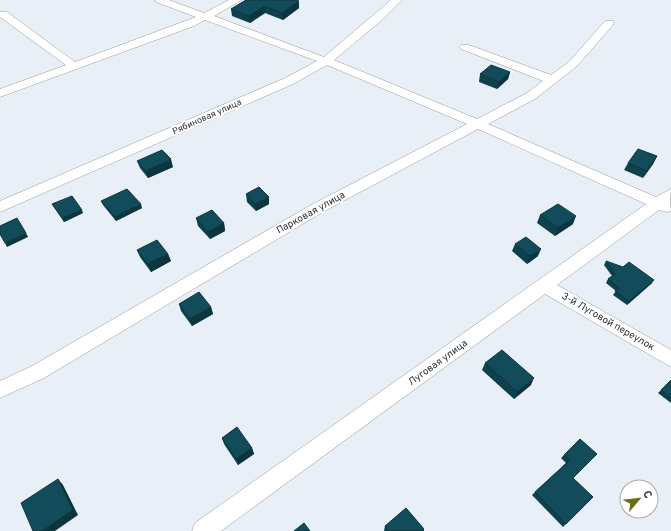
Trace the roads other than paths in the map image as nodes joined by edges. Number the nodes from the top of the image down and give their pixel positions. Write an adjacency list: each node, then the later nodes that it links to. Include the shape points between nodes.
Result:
1 (160, 0): 5 (street)
2 (237, 0): 5 (street)
3 (396, 0): 8 (street, Рябиновая улица)
4 (1, 14): 9 (street)
5 (206, 17): 8 (street); 9 (street)
6 (610, 23): 10 (street, Парковая улица, via 573,64)
7 (465, 47): 10 (street)
8 (326, 61): 12 (street); 14 (street, Рябиновая улица, via 289,81)
9 (74, 66): 11 (street)
10 (552, 80): 12 (street, Парковая улица, via 531,96)
11 (0, 93)
12 (478, 124): 13 (street, via 622,189); 17 (street, Парковая улица, via 316,209 38,372)
13 (667, 202): 15 (street, Луговая улица)
14 (0, 207)
15 (546, 286): 16 (street, 3-й Луговой переулок); 18 (street, Луговая улица)
16 (671, 359)
17 (0, 390)
18 (203, 531)

